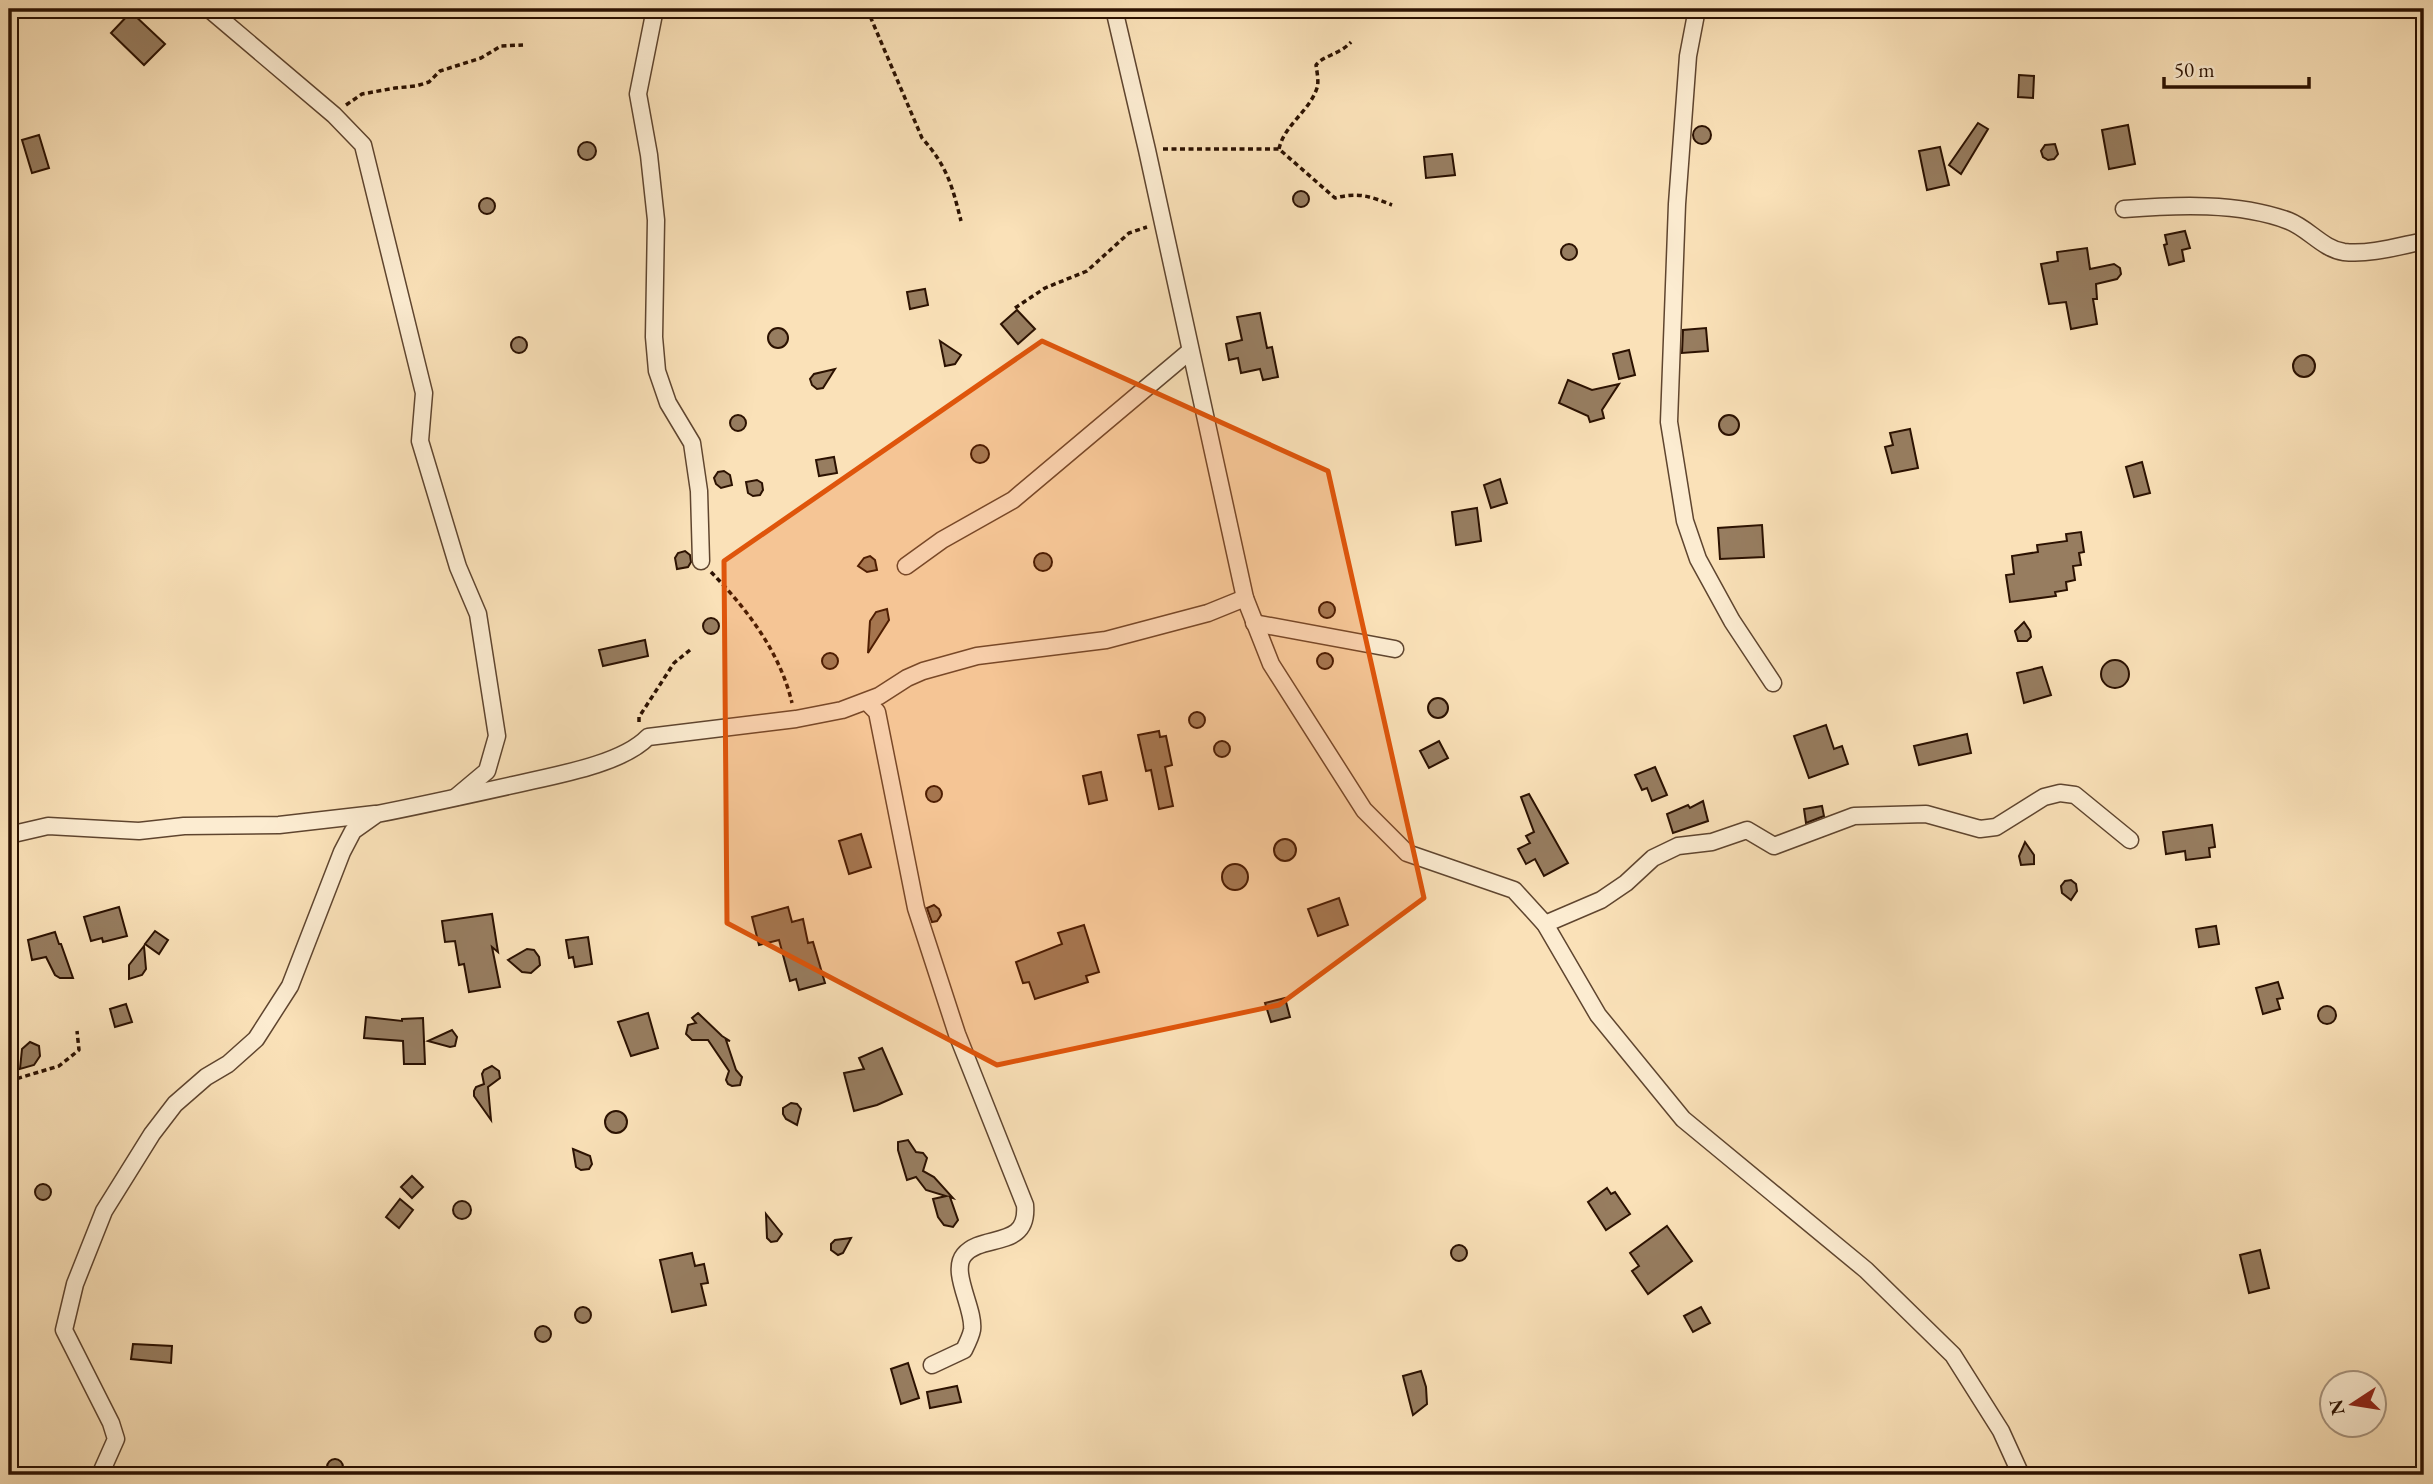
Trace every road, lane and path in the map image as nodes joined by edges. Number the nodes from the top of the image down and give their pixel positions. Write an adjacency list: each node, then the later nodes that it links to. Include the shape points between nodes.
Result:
1 (209, 9): 8 (street)
2 (654, 9): 18 (street, via 638,94 656,220 654,337 657,370 668,403 692,443)
3 (867, 9): 13 (path, via 922,138 949,177)
4 (1114, 9): 10 (street)
5 (1697, 9): 24 (street, via 1688,56 1677,204 1669,422 1685,521 1698,559)
6 (1351, 42): 9 (path, via 1316,65 1318,87 1282,137)
7 (523, 45): 8 (path, via 501,46 416,86 362,94)
8 (334, 116): 28 (street, via 363,145 374,182 424,393 420,441 458,567 478,614 496,736 487,771)
9 (1279, 149): 10 (path); 11 (path, via 1335,198 1354,193)
10 (1147, 150): 14 (street)
11 (1392, 205)
12 (2124, 209): 15 (street, via 2227,208 2286,220 2332,249 2346,252)
13 (961, 221)
14 (1162, 223): 16 (path, via 1129,233 1087,271 1045,288); 17 (street)
15 (2424, 241)
16 (1015, 308)
17 (1190, 351): 19 (street, via 1013,500); 20 (street)
18 (701, 561): 26 (path, via 758,626 786,678)
19 (906, 566)
20 (1245, 598): 21 (street); 25 (street, via 1208,613 1106,640 977,656 923,671)
21 (1254, 623): 22 (street); 32 (street, via 1292,700 1364,810 1390,838 1407,853 1514,890)
22 (1395, 649)
23 (690, 650): 27 (path, via 674,663 639,717)
24 (1773, 683)
25 (867, 702): 26 (street); 35 (street, via 877,712 916,908 957,1034 1025,1205 1026,1219 1017,1231 965,1254 960,1271 972,1332 964,1350)
26 (796, 719): 27 (street, via 648,737)
27 (640, 746): 28 (street, via 564,773)
28 (454, 798): 29 (street)
29 (377, 814): 30 (street, via 279,825 184,825 139,831 48,827); 36 (street, via 353,831 290,986 256,1040 175,1104 104,1211 75,1284 64,1331 116,1439)
30 (9, 835)
31 (2130, 841): 32 (street, via 2075,795 2060,793 2044,797 1996,827 1980,828 1926,814 1854,816 1774,846 1746,830 1712,842 1678,846 1653,858 1601,900)
32 (1545, 924): 37 (street, via 1598,1015 1683,1119 1866,1270 1952,1355 2001,1430)
33 (77, 1031): 34 (path, via 79,1050 60,1066)
34 (9, 1081)
35 (932, 1365)
36 (100, 1475)
37 (2021, 1475)

